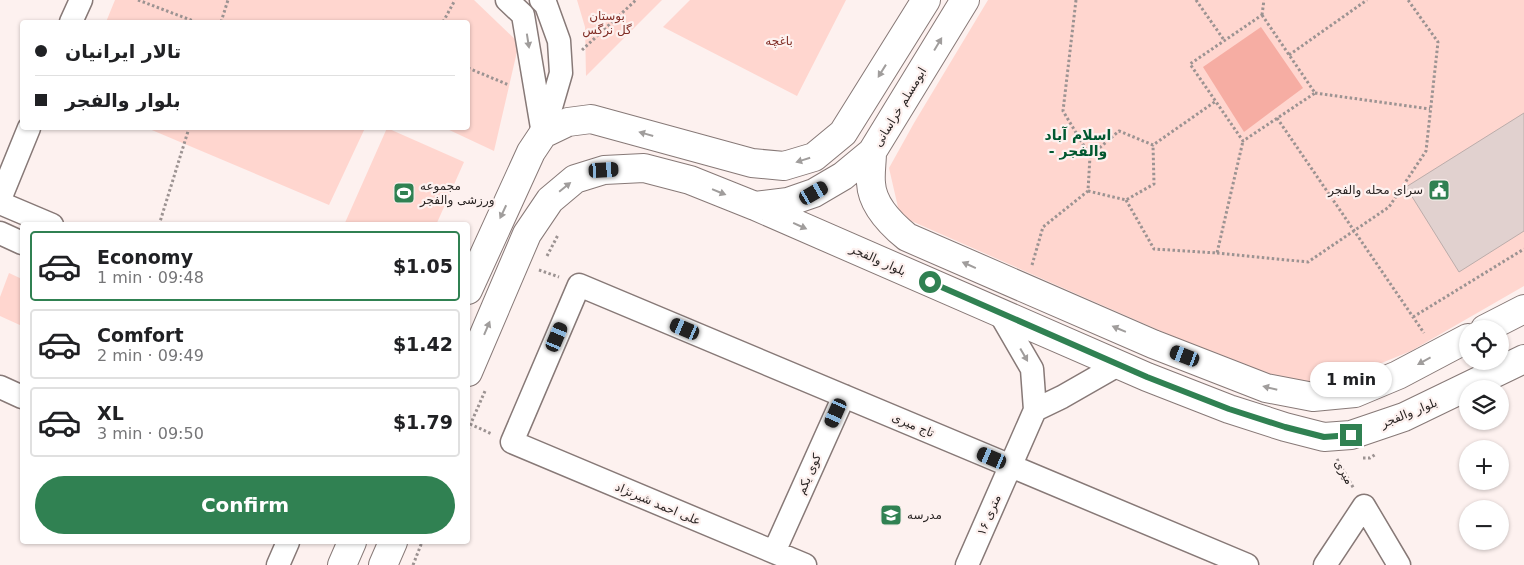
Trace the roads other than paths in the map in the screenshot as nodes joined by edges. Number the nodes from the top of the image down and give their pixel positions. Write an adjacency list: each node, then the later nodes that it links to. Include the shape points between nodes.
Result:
1 (81, 0): 6 (street)
2 (507, 0): 8 (street, one-way to 8, via 524,15)
3 (541, 0): 8 (street, via 546,5 558,41 560,72)
4 (926, 0): 8 (main road, one-way to 8, via 843,133 814,157 784,166 752,163 591,118 568,122)
5 (965, 0): 9 (main road, ابومسلم خراسانی, one-way to 5)
6 (73, 20)
7 (28, 130): 10 (street)
8 (543, 134): 15 (main road, one-way to 15, via 531,152)
9 (872, 152): 11 (main road, ابومسلم خراسانی, via 843,176 814,193 788,202); 19 (main road, one-way to 9, via 1398,376 1355,392 1313,397 1266,388 1153,344 907,237 890,223 877,202 870,185)
10 (0, 201): 12 (street)
11 (755, 206): 17 (main road, بلوار والفجر, one-way to 17); 22 (main road, بلوار والفجر, one-way to 11, via 527,234 550,200 575,179 604,170 644,168 690,180)
12 (46, 222)
13 (0, 233): 14 (street)
14 (20, 242)
15 (470, 286)
16 (1524, 309): 18 (main road)
17 (999, 312): 21 (main road, بلوار والفجر); 26 (street, one-way to 26, via 1032,369)
18 (1503, 320)
19 (1459, 342)
20 (1524, 358): 21 (main road, بلوار والفجر, via 1404,417 1351,435 1327,448 1285,427 1229,409)
21 (1118, 364): 26 (street)
22 (477, 380)
23 (0, 387): 24 (street)
24 (20, 396)
25 (844, 396): 27 (street, تاج میری, via 579,285); 28 (street, تاج میری); 32 (street, کوی یکم)
26 (1034, 410): 28 (street, ۱۶ متری)
27 (512, 442): 32 (street, علی احمد شیرنژاد)
28 (1010, 465): 37 (street, ۱۶ متری); 38 (street, تاج میری)
29 (287, 544): 33 (street)
30 (351, 544): 34 (main road)
31 (392, 544): 35 (main road)
32 (774, 552): 36 (street, علی احمد شیرنژاد)
33 (278, 565)
34 (342, 565)
35 (383, 565)
36 (805, 565)
37 (967, 565)
38 (1247, 565)
39 (1325, 565): 40 (street, via 1364,506)
40 (1399, 565)

